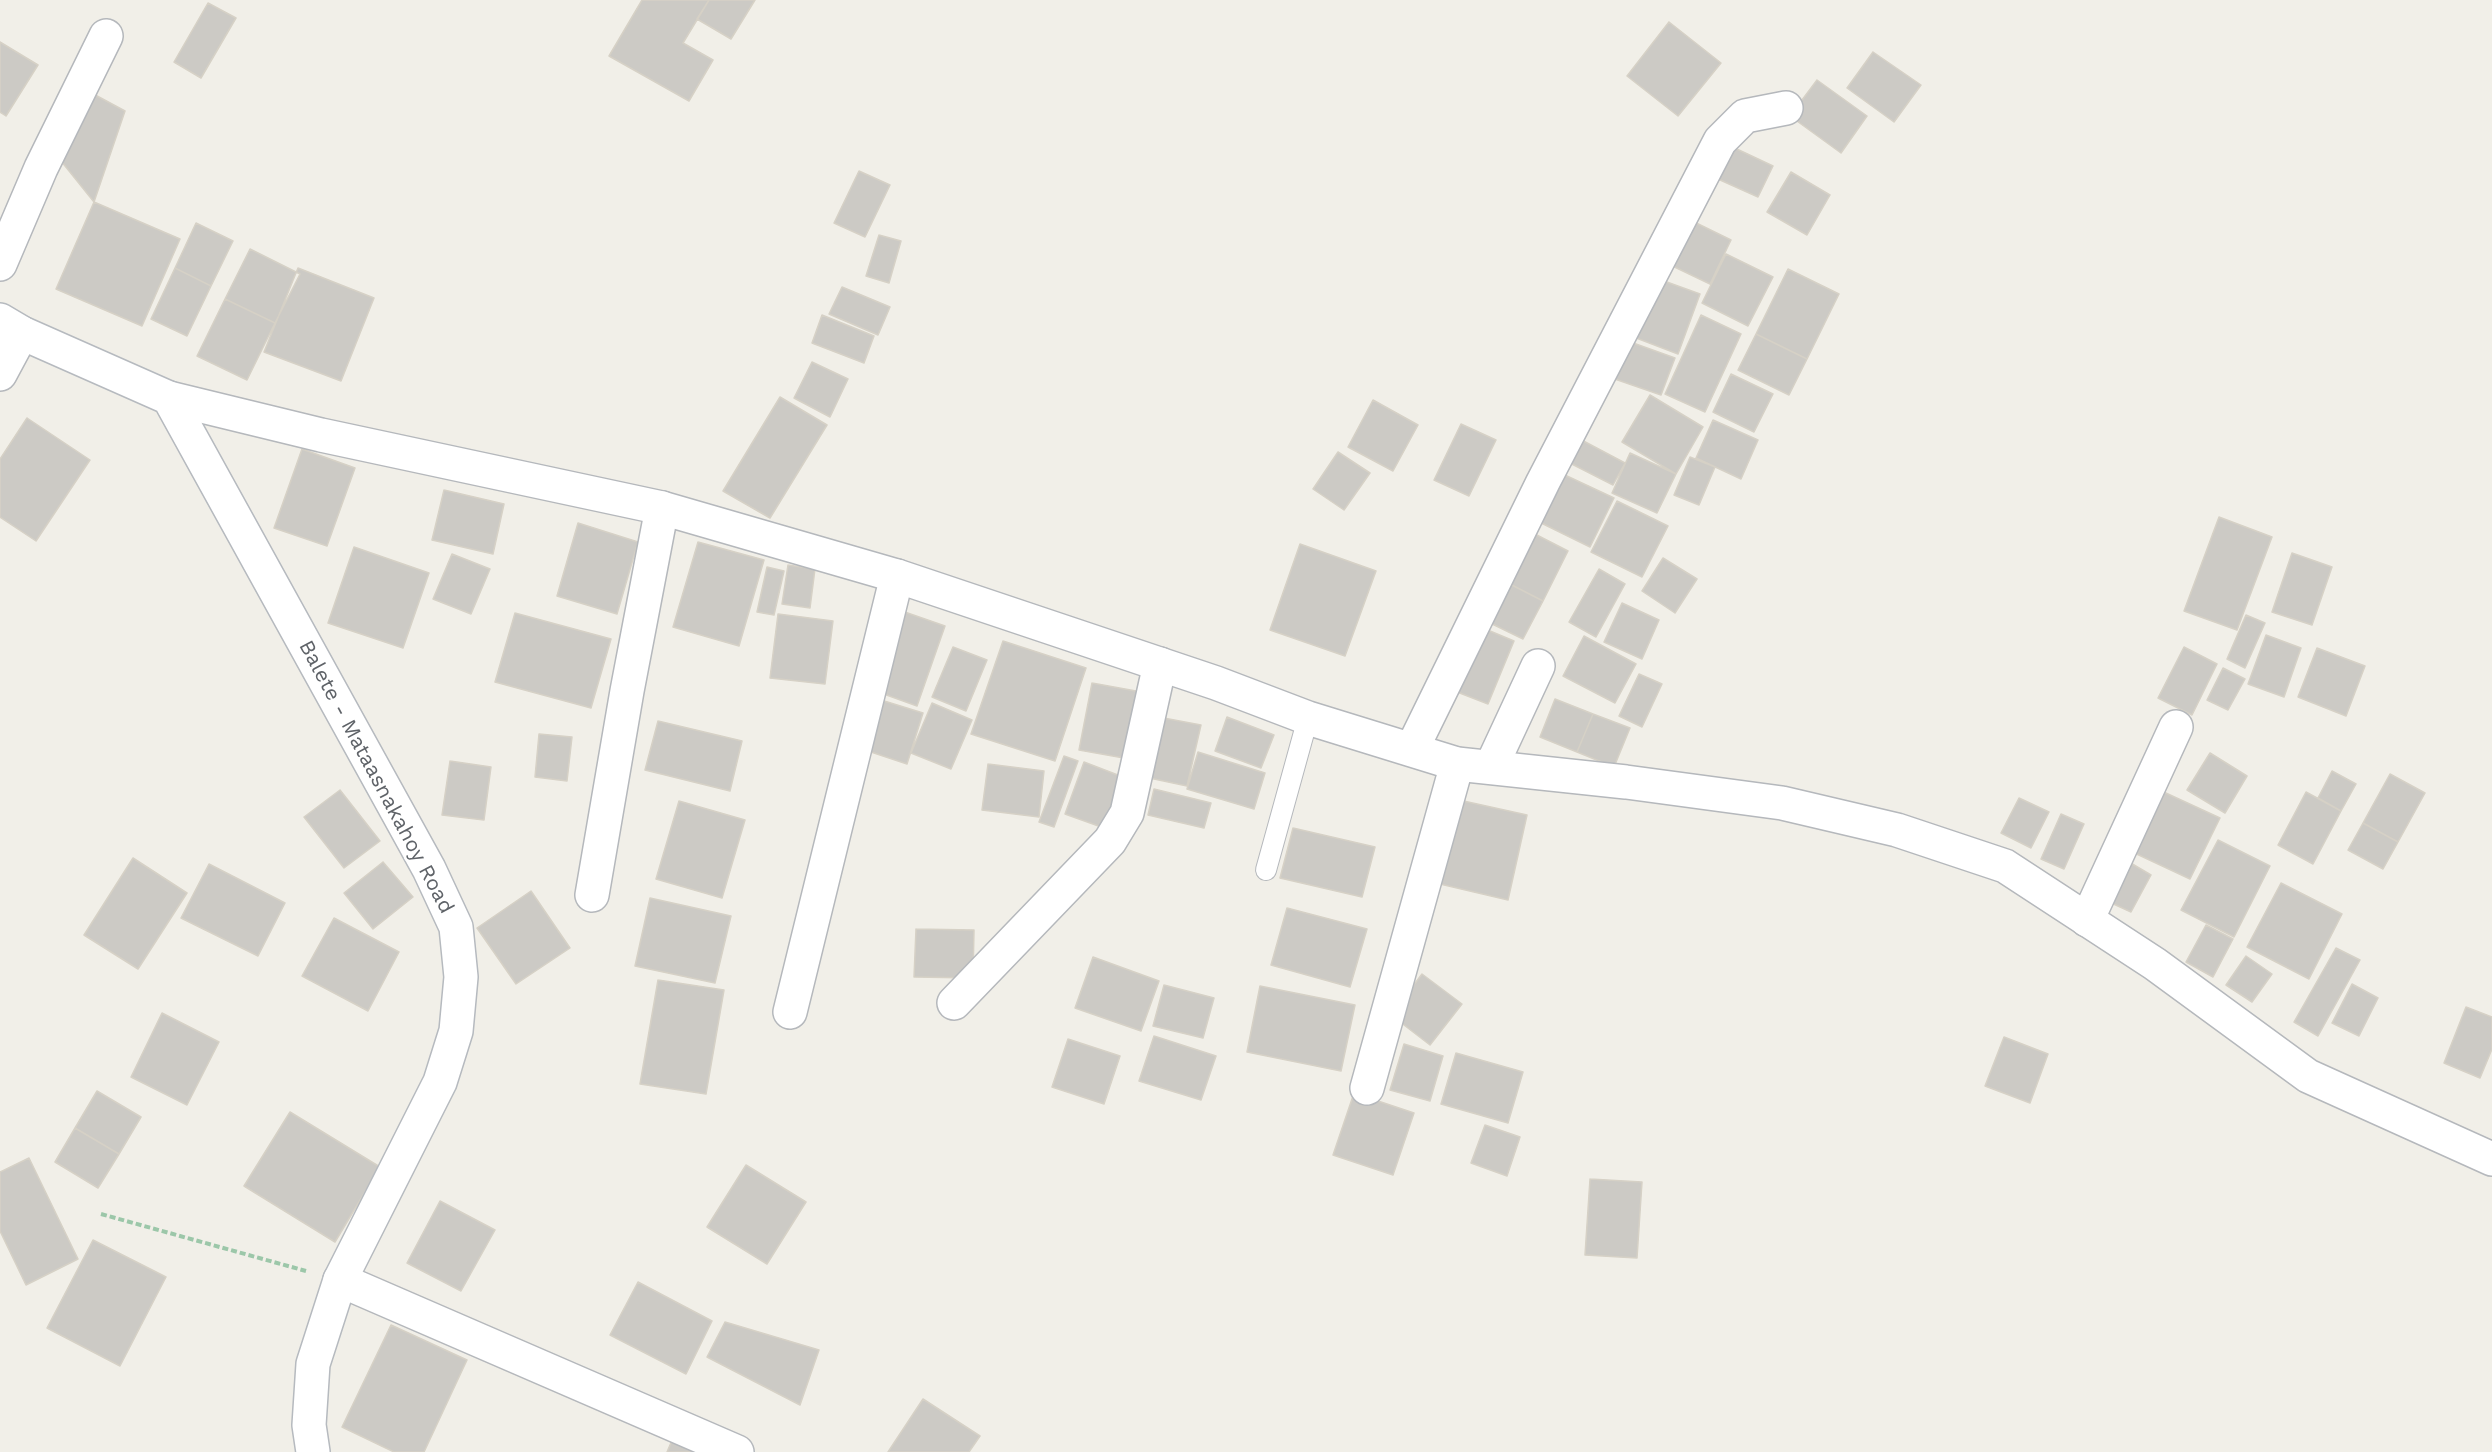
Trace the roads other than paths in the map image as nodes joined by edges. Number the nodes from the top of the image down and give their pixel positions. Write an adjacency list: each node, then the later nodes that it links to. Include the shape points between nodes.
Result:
1 (106, 36): 3 (street, via 41,168)
2 (1786, 108): 13 (street, via 1745,116 1720,141 1543,482)
3 (0, 264)
4 (11, 327): 5 (street); 6 (street)
5 (0, 374)
6 (169, 398): 7 (street, via 321,435); 23 (street, Balete - Mataasnakahoy Road, via 423,858 456,927 461,977 456,1031 440,1082)
7 (662, 508): 8 (street); 17 (street)
8 (897, 576): 9 (street); 20 (street)
9 (1160, 664): 11 (street); 19 (street, via 1127,813 1110,842)
10 (1538, 666): 15 (street)
11 (1308, 718): 13 (street); 16 (lane)
12 (2176, 727): 18 (street)
13 (1412, 748): 14 (street)
14 (1457, 764): 15 (street); 21 (street)
15 (1491, 767): 18 (street, via 1782,803 1897,830 2005,866)
16 (1266, 870)
17 (592, 895)
18 (2087, 920): 22 (street, via 2155,964 2308,1076)
19 (954, 1003)
20 (790, 1012)
21 (1367, 1088)
22 (2492, 1159)
23 (340, 1280): 24 (street, Balete - Mataasnakahoy Road, via 314,1364 309,1425); 25 (street)
24 (314, 1452)
25 (737, 1452)

